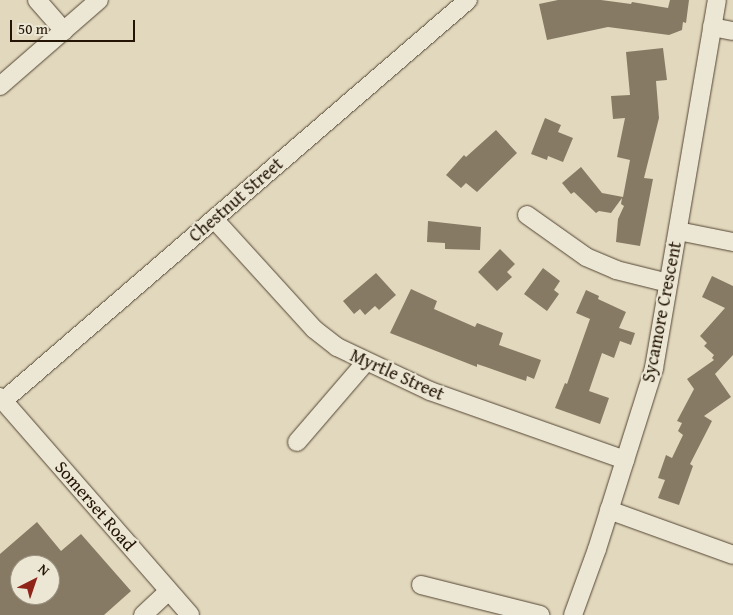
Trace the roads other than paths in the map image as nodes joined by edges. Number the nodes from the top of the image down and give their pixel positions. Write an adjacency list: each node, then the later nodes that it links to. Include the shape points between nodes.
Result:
1 (37, 0): 6 (street)
2 (99, 0): 6 (street)
3 (468, 0): 10 (street, Chestnut Street)
4 (717, 0): 5 (street, Sycamore Crescent)
5 (712, 27): 7 (street); 11 (street, Sycamore Crescent)
6 (64, 31): 8 (street)
7 (733, 31)
8 (0, 86)
9 (527, 215): 13 (street, via 586,257 616,270)
10 (214, 219): 14 (street, Myrtle Street, via 314,329); 15 (street, Chestnut Street)
11 (678, 231): 12 (street); 13 (street, Sycamore Crescent)
12 (733, 242)
13 (668, 282): 17 (street, Sycamore Crescent, via 654,368)
14 (365, 363): 16 (street); 17 (street, Myrtle Street, via 430,391)
15 (2, 399): 21 (street, Somerset Road)
16 (297, 442)
17 (625, 460): 18 (street, Sycamore Crescent)
18 (609, 510): 19 (street); 25 (street, Sycamore Crescent)
19 (733, 555)
20 (421, 585): 24 (street)
21 (170, 591): 22 (street); 23 (street, Somerset Road)
22 (143, 615)
23 (190, 615)
24 (540, 615)
25 (573, 615)

